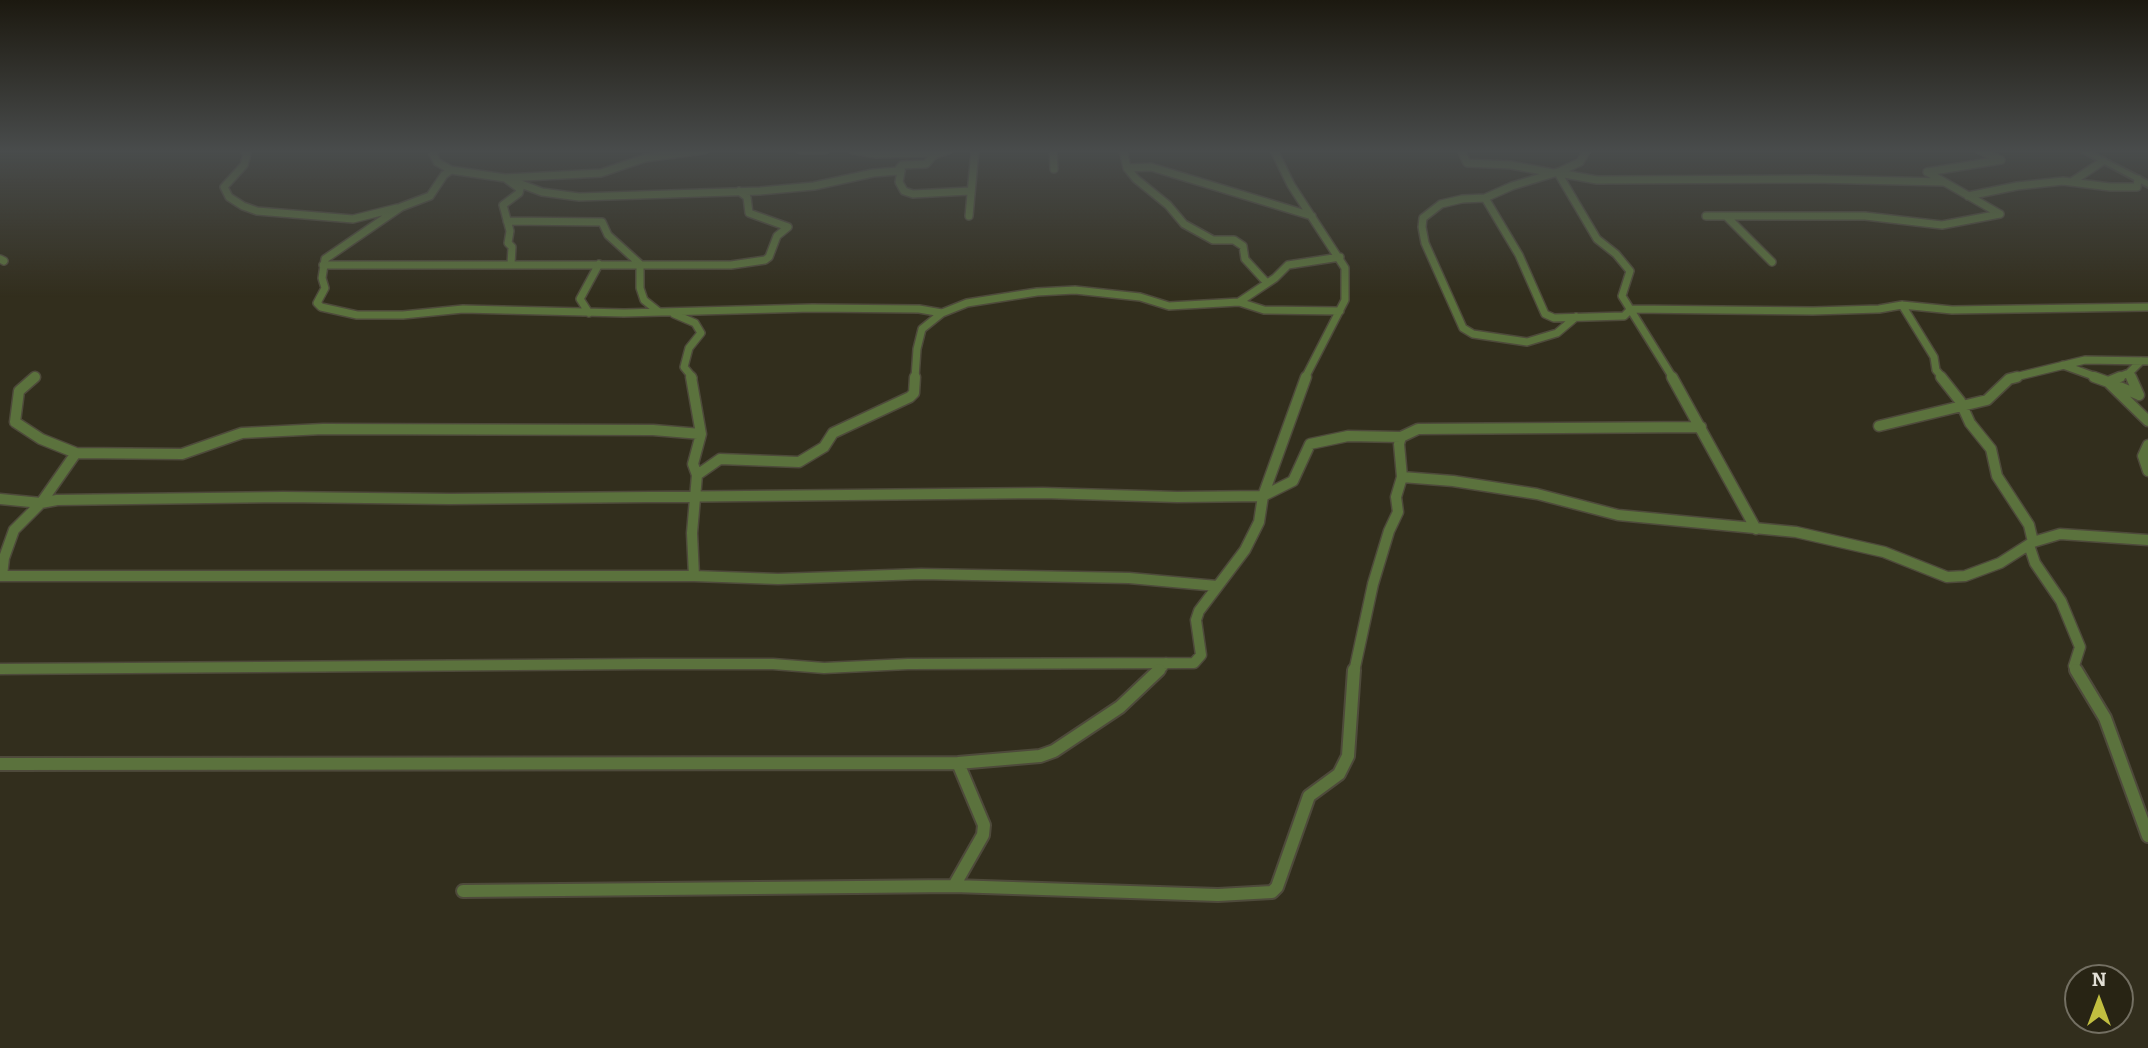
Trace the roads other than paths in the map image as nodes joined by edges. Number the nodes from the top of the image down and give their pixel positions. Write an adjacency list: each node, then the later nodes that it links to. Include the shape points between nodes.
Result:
1 (232, 199): 13 (street, via 257,211 353,219)
2 (422, 199): 13 (street)
3 (511, 199): 18 (street, via 503,205)
4 (747, 199): 23 (street, via 749,213 787,225 769,257 731,265)
5 (970, 199): 14 (street)
6 (1160, 199): 25 (street, via 1184,223 1213,240 1234,240 1243,246 1245,260)
7 (1256, 199): 15 (street)
8 (1301, 199): 15 (street)
9 (1464, 199): 34 (street, via 1441,204 1423,218 1422,227 1460,326 1473,334 1527,341 1557,333)
10 (1486, 199): 34 (street, via 1519,255 1545,314)
11 (1573, 199): 29 (street, via 1597,239 1630,271 1622,296)
12 (1973, 199): 17 (street, via 2000,214 1942,225 1865,216)
13 (401, 207): 24 (street, via 331,253)
14 (969, 216)
15 (1312, 216): 19 (street)
16 (1706, 216): 17 (street)
17 (1727, 217): 20 (street)
18 (507, 221): 21 (street); 23 (street, via 602,222 608,235)
19 (1340, 257): 25 (street, via 1296,262); 30 (street, via 1347,285)
20 (1772, 261)
21 (511, 264): 22 (street); 24 (street)
22 (599, 264): 23 (street); 32 (street, via 580,299)
23 (640, 264): 31 (street, via 644,300)
24 (323, 265): 32 (street, via 325,288 317,303 357,315 463,309)
25 (1266, 282): 26 (street)
26 (1239, 302): 30 (street, via 1264,310); 33 (street, via 1168,306 1140,297 1075,290 967,303)
27 (1902, 305): 28 (street, via 1939,310); 29 (street, via 1813,311); 40 (street, via 1934,357 1936,370)
28 (2148, 307)
29 (1632, 309): 34 (street, via 1624,316); 43 (street)
30 (1340, 311): 51 (street, via 1311,364)
31 (664, 312): 32 (street); 33 (street, via 812,308); 44 (street, via 695,323 701,333 689,348 684,367 694,380)
32 (589, 313)
33 (942, 313): 49 (street, via 922,329 910,397 834,433 824,447 799,462 720,459)
34 (1576, 317)
35 (2145, 361): 36 (street); 37 (street)
36 (2061, 364): 39 (street); 40 (street, via 2009,379 1987,400)
37 (2129, 373): 39 (street); 39 (street, via 2139,395)
38 (35, 377): 47 (street, via 19,391 15,422)
39 (2108, 382): 41 (street)
40 (1961, 404): 42 (street); 57 (street, via 1970,424 1991,449 1993,468 2024,514)
41 (2148, 421)
42 (1879, 426)
43 (1701, 427): 45 (street, via 1418,429); 55 (street)
44 (701, 434): 47 (street, via 323,429 242,433 182,454); 49 (street, via 693,464)
45 (1401, 437): 50 (street); 51 (street, via 1348,436 1310,444 1293,481)
46 (2148, 445): 48 (street, via 2143,456)
47 (75, 453): 54 (street)
48 (2148, 471)
49 (697, 475): 52 (street)
50 (1402, 477): 55 (street, via 1537,494 1618,515); 66 (street, via 1396,497 1398,512 1373,584 1354,669 1348,756 1339,774 1309,796 1272,892 1218,895)
51 (1263, 496): 52 (street, via 1177,498 1043,492); 60 (street, via 1259,522 1245,550)
52 (696, 497): 54 (street, via 283,497); 59 (street)
53 (0, 499): 54 (street)
54 (41, 503): 58 (street, via 14,530)
55 (1756, 528): 57 (street, via 1884,552 1947,577 1965,576 2000,563)
56 (2148, 540): 57 (street, via 2060,534)
57 (2031, 543): 65 (street, via 2035,564 2061,601 2081,648 2074,666 2105,718)
58 (1, 576): 59 (street)
59 (694, 576): 60 (street, via 778,579 921,574)
60 (1217, 586): 61 (street, via 1196,620 1199,660)
61 (1166, 663): 62 (street); 63 (street, via 1120,707 1054,751 1040,757)
62 (0, 669)
63 (957, 763): 64 (street); 66 (street, via 984,825 983,835)
64 (0, 764)
65 (2148, 836)
66 (954, 886): 67 (street)
67 (463, 891)

